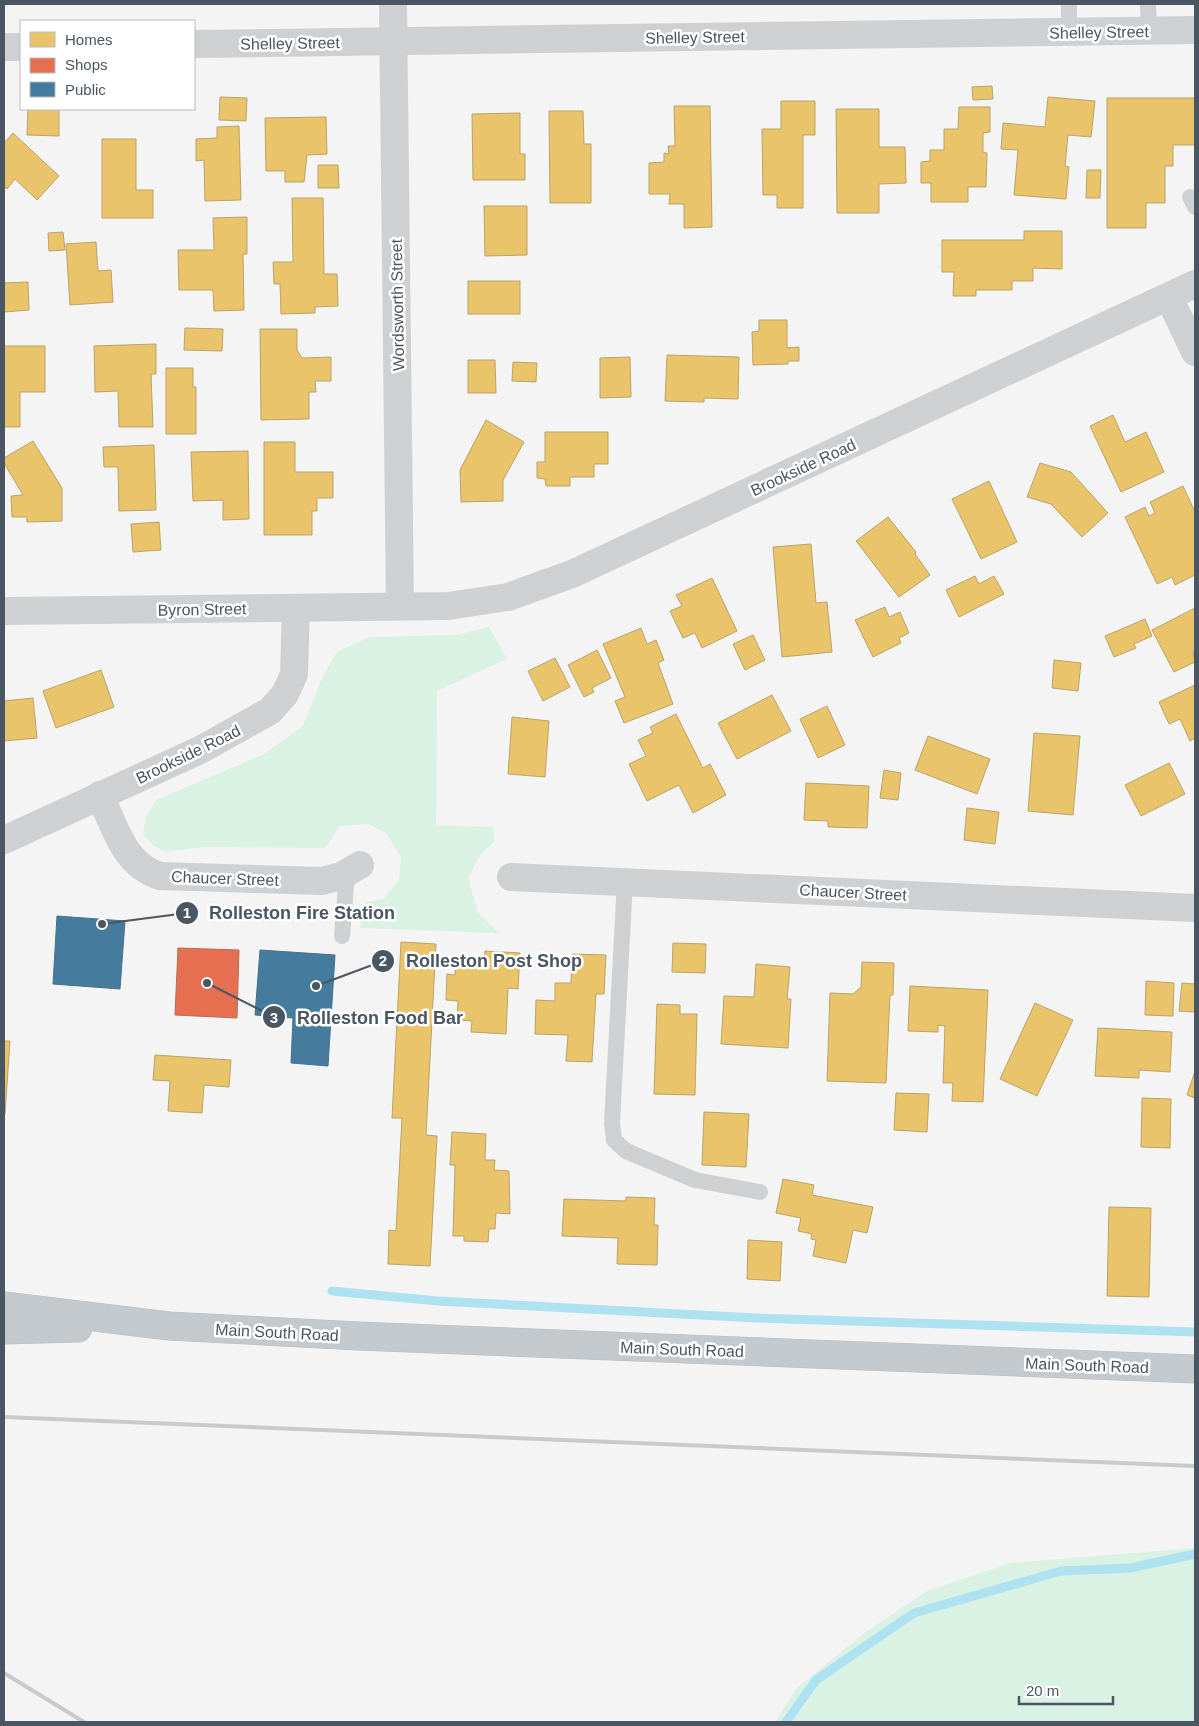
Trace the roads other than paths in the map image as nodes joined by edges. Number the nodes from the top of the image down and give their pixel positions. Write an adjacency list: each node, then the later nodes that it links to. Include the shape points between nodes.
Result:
1 (393, 4): 7 (street, Wordsworth Street)
2 (1069, 4): 6 (lane)
3 (1148, 4): 5 (lane)
4 (1195, 30): 5 (street, Shelley Street)
5 (1149, 31): 6 (street, Shelley Street)
6 (1069, 32): 7 (street, Shelley Street)
7 (394, 42): 8 (street, Shelley Street); 14 (street, Wordsworth Street)
8 (195, 44)
9 (4, 47): 10 (street)
10 (20, 47)
11 (1195, 284): 12 (street, Brookside Road)
12 (1169, 297): 13 (street); 14 (street, Brookside Road, via 552,583 475,604)
13 (1195, 352)
14 (400, 606): 15 (street, Byron Street)
15 (296, 608): 16 (street, Byron Street); 17 (street, Brookside Road, via 294,674 286,694 270,711 200,750)
16 (4, 612)
17 (100, 796): 18 (street, Brookside Road); 19 (street, Chaucer Street, via 131,858 154,874 313,881 332,879)
18 (4, 840)
19 (354, 869): 23 (lane)
20 (510, 877): 21 (street, Chaucer Street)
21 (625, 881): 22 (street, Chaucer Street); 24 (lane, via 612,1122 614,1140 626,1152 695,1180)
22 (1195, 908)
23 (342, 936)
24 (760, 1192)
25 (4, 1306): 26 (highway, Main South Road)
26 (169, 1326): 27 (highway, Main South Road); 28 (highway, Main South Road)
27 (4, 1330)
28 (1195, 1369)

